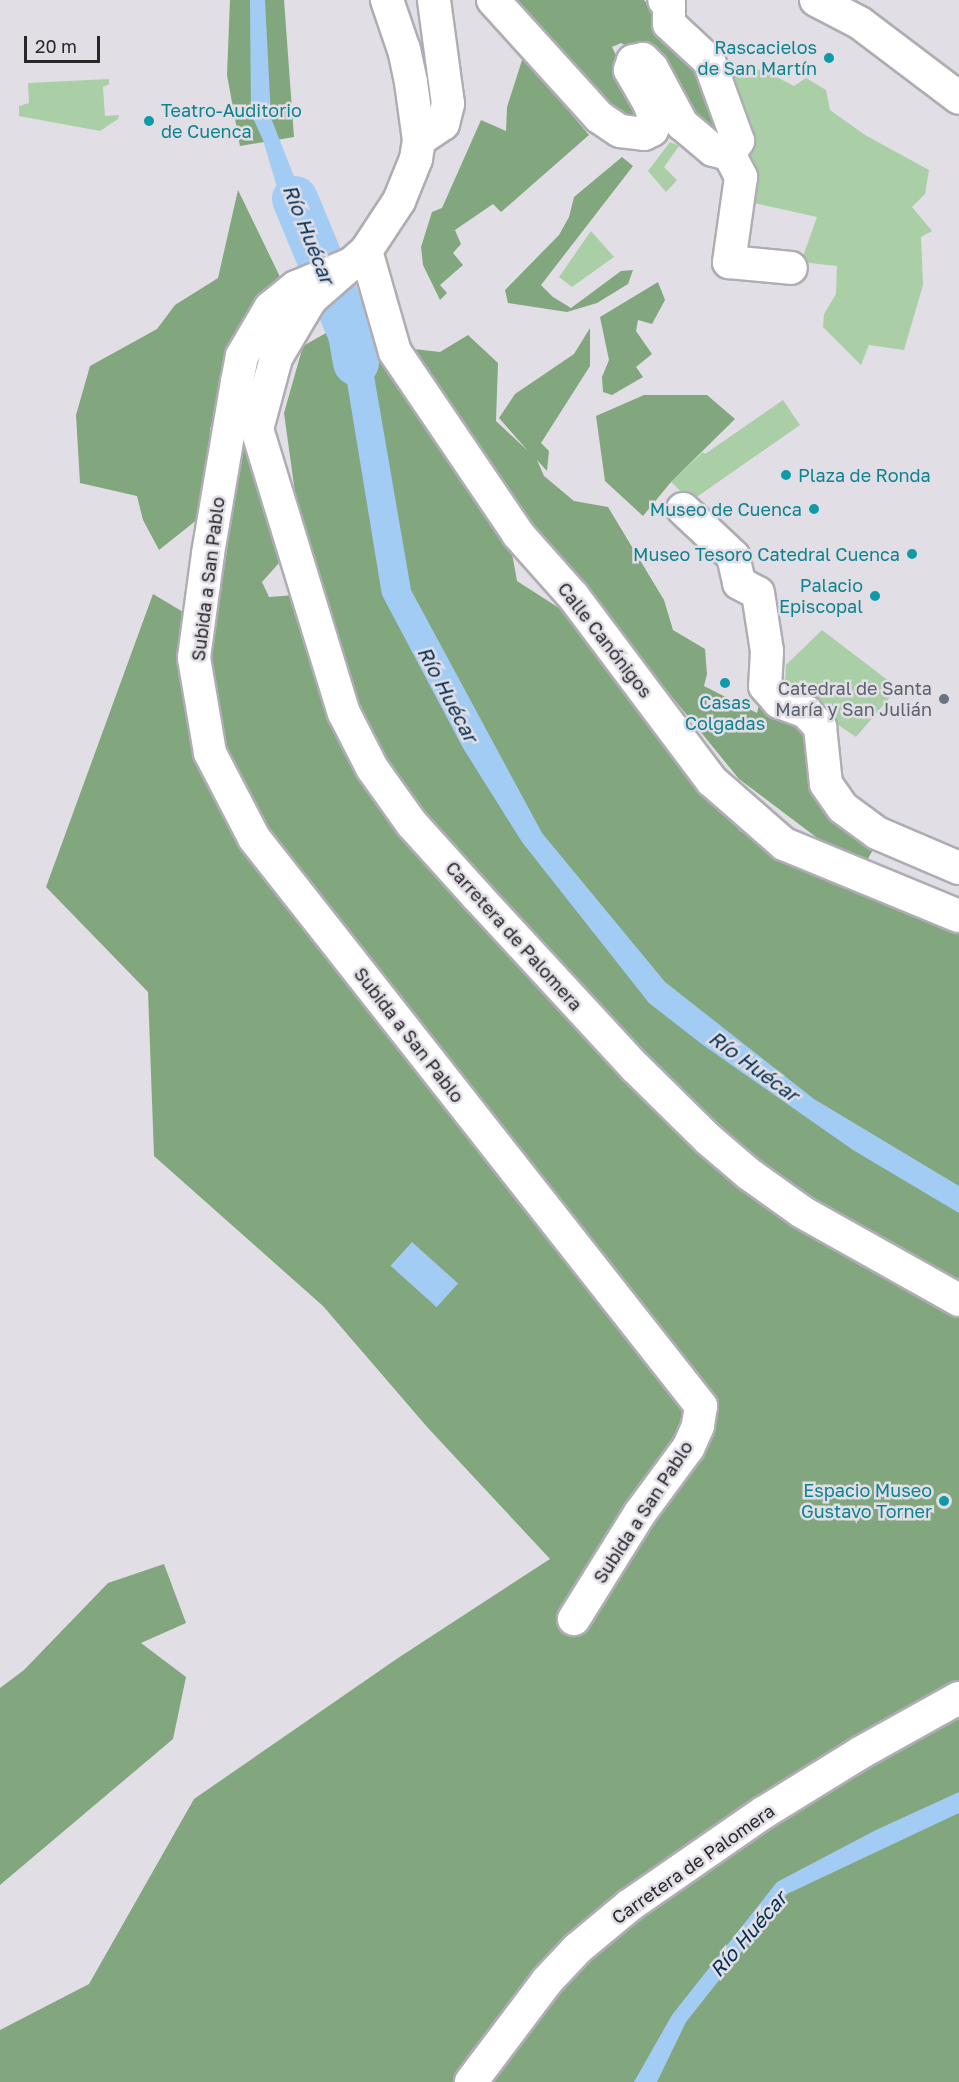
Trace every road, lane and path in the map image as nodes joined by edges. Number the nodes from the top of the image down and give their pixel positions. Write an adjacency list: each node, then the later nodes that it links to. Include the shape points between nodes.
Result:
1 (387, 0): 7 (street, via 404,50)
2 (434, 0): 7 (street, via 448,104 443,124)
3 (494, 0): 8 (street, via 599,117 620,131 644,134 652,130 656,120 630,70 633,61 643,59 652,68 682,124 713,150)
4 (816, 0): 6 (street, via 860,23)
5 (667, 2): 8 (street, via 669,24 709,61 738,141)
6 (959, 98)
7 (419, 140): 9 (street, via 399,201)
8 (729, 154): 10 (street, via 741,177 729,262)
9 (359, 258): 11 (street); 16 (street, Calle Canónigos, via 395,352 518,534 573,596 712,781 784,844)
10 (791, 268)
11 (305, 299): 12 (street, via 283,296 259,323 242,356); 13 (street, via 276,358)
12 (237, 382): 13 (street, Carretera de Palomera); 18 (street, Subida a San Pablo, via 194,658 210,753 254,838 700,1407 698,1426 688,1448 640,1513)
13 (257, 429): 17 (street, Carretera de Palomera, via 344,713 372,768 402,811 603,1033 708,1139 802,1212)
14 (683, 509): 15 (street, via 732,556 739,583 758,593 766,651 765,686 779,702 806,712 820,727 826,784 843,808 877,833)
15 (959, 867)
16 (959, 916)
17 (959, 1300)
18 (574, 1618)
19 (959, 1698): 20 (street, Carretera de Palomera, via 754,1819 630,1905 577,1948)
20 (471, 2082)

